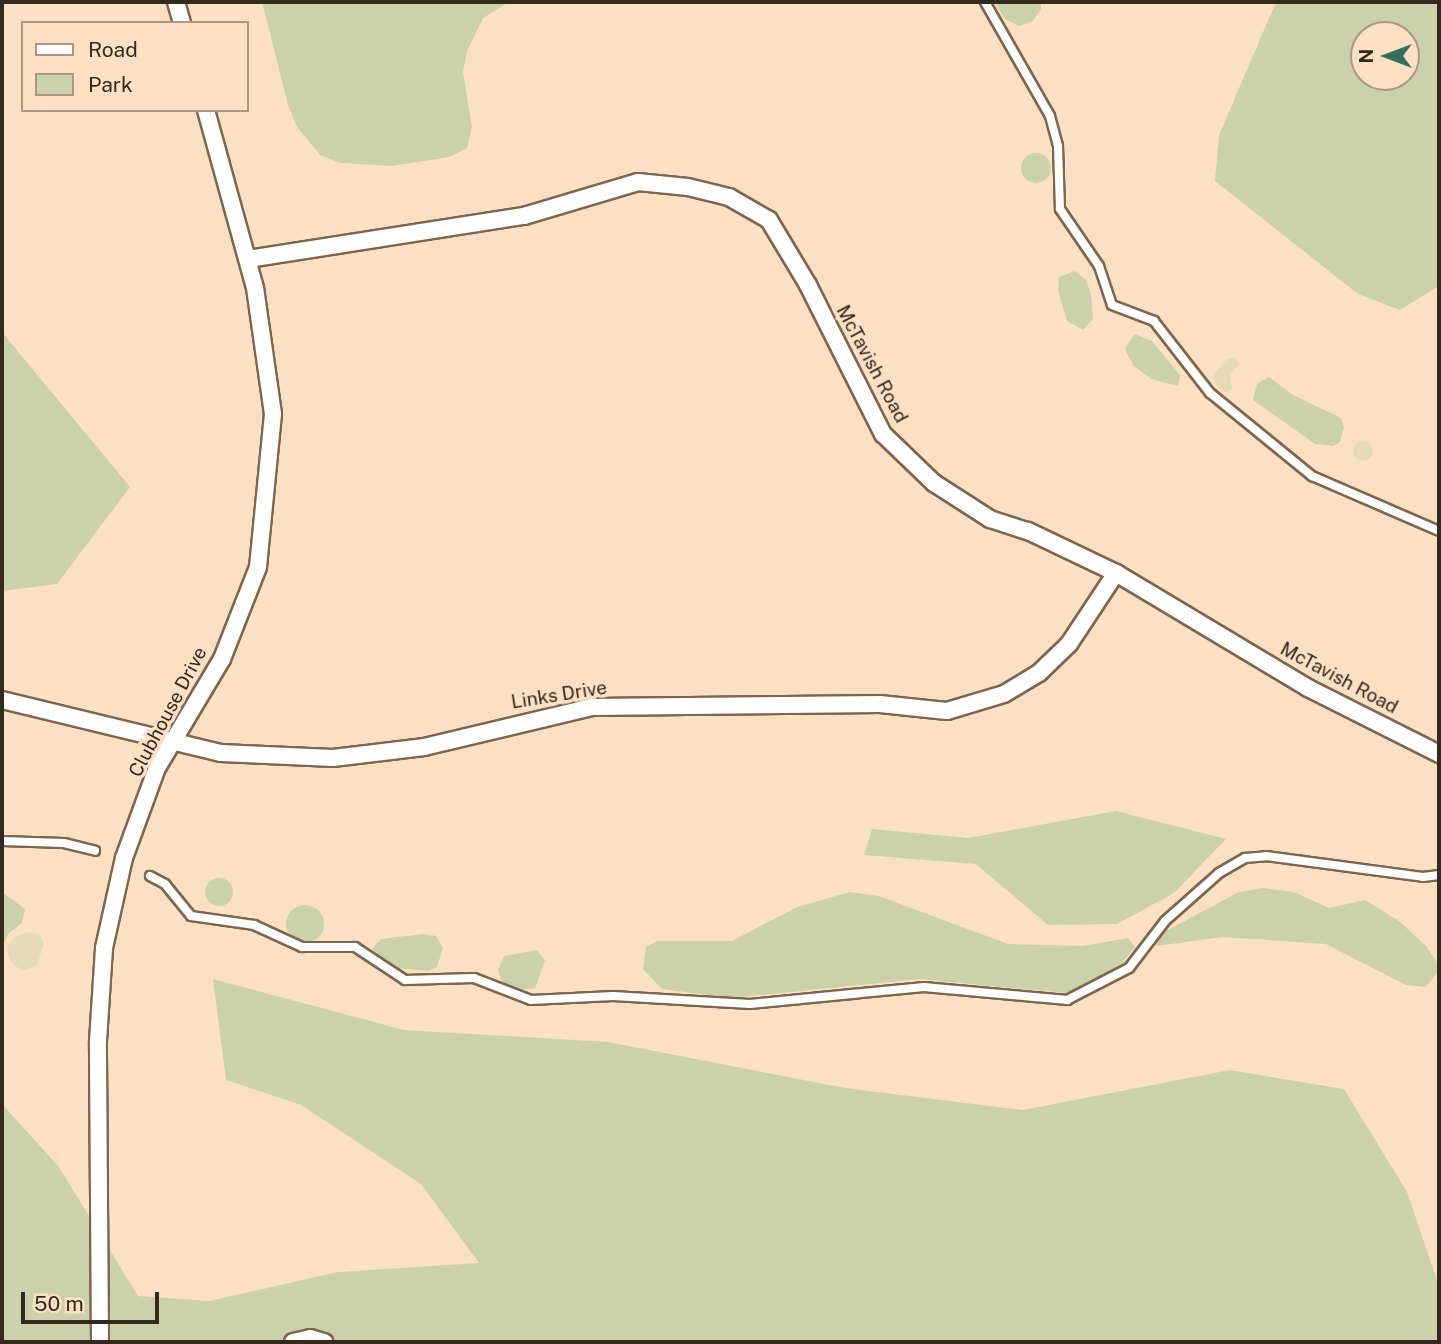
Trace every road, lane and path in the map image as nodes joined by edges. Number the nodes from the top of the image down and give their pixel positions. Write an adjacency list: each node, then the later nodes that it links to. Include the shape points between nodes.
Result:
1 (176, 2): 3 (street)
2 (985, 2): 6 (lane, via 1049,116 1058,146 1060,209 1099,266 1112,305 1154,321 1210,393 1312,476)
3 (181, 21)
4 (207, 112): 5 (street, Clubhouse Drive)
5 (248, 259): 7 (street, McTavish Road, via 524,216 638,183 688,187 729,197 769,220 808,285 883,434 934,484 989,519 1028,531); 9 (street, Clubhouse Drive, via 261,317 273,414 258,567 222,659)
6 (1439, 531)
7 (1116, 573): 9 (street, Links Drive, via 1069,644 1039,673 1004,694 947,711 880,704 592,706 424,747 333,758 221,753); 10 (street, McTavish Road, via 1308,688)
8 (2, 700): 9 (street, Links Drive)
9 (174, 742): 15 (street, Clubhouse Drive, via 157,768 124,858 104,948 98,1041)
10 (1439, 754)
11 (2, 841): 12 (lane, via 64,843)
12 (94, 851)
13 (1439, 875): 14 (lane, via 1412,876 1266,856 1245,858 1219,873 1165,921 1129,968 1067,1000 924,987 750,1004 614,996 531,1000 474,978 405,980 355,947 302,947 254,925 191,916 165,884)
14 (150, 876)
15 (100, 1342)
16 (293, 1342): 17 (street, via 310,1338)
17 (324, 1342)

